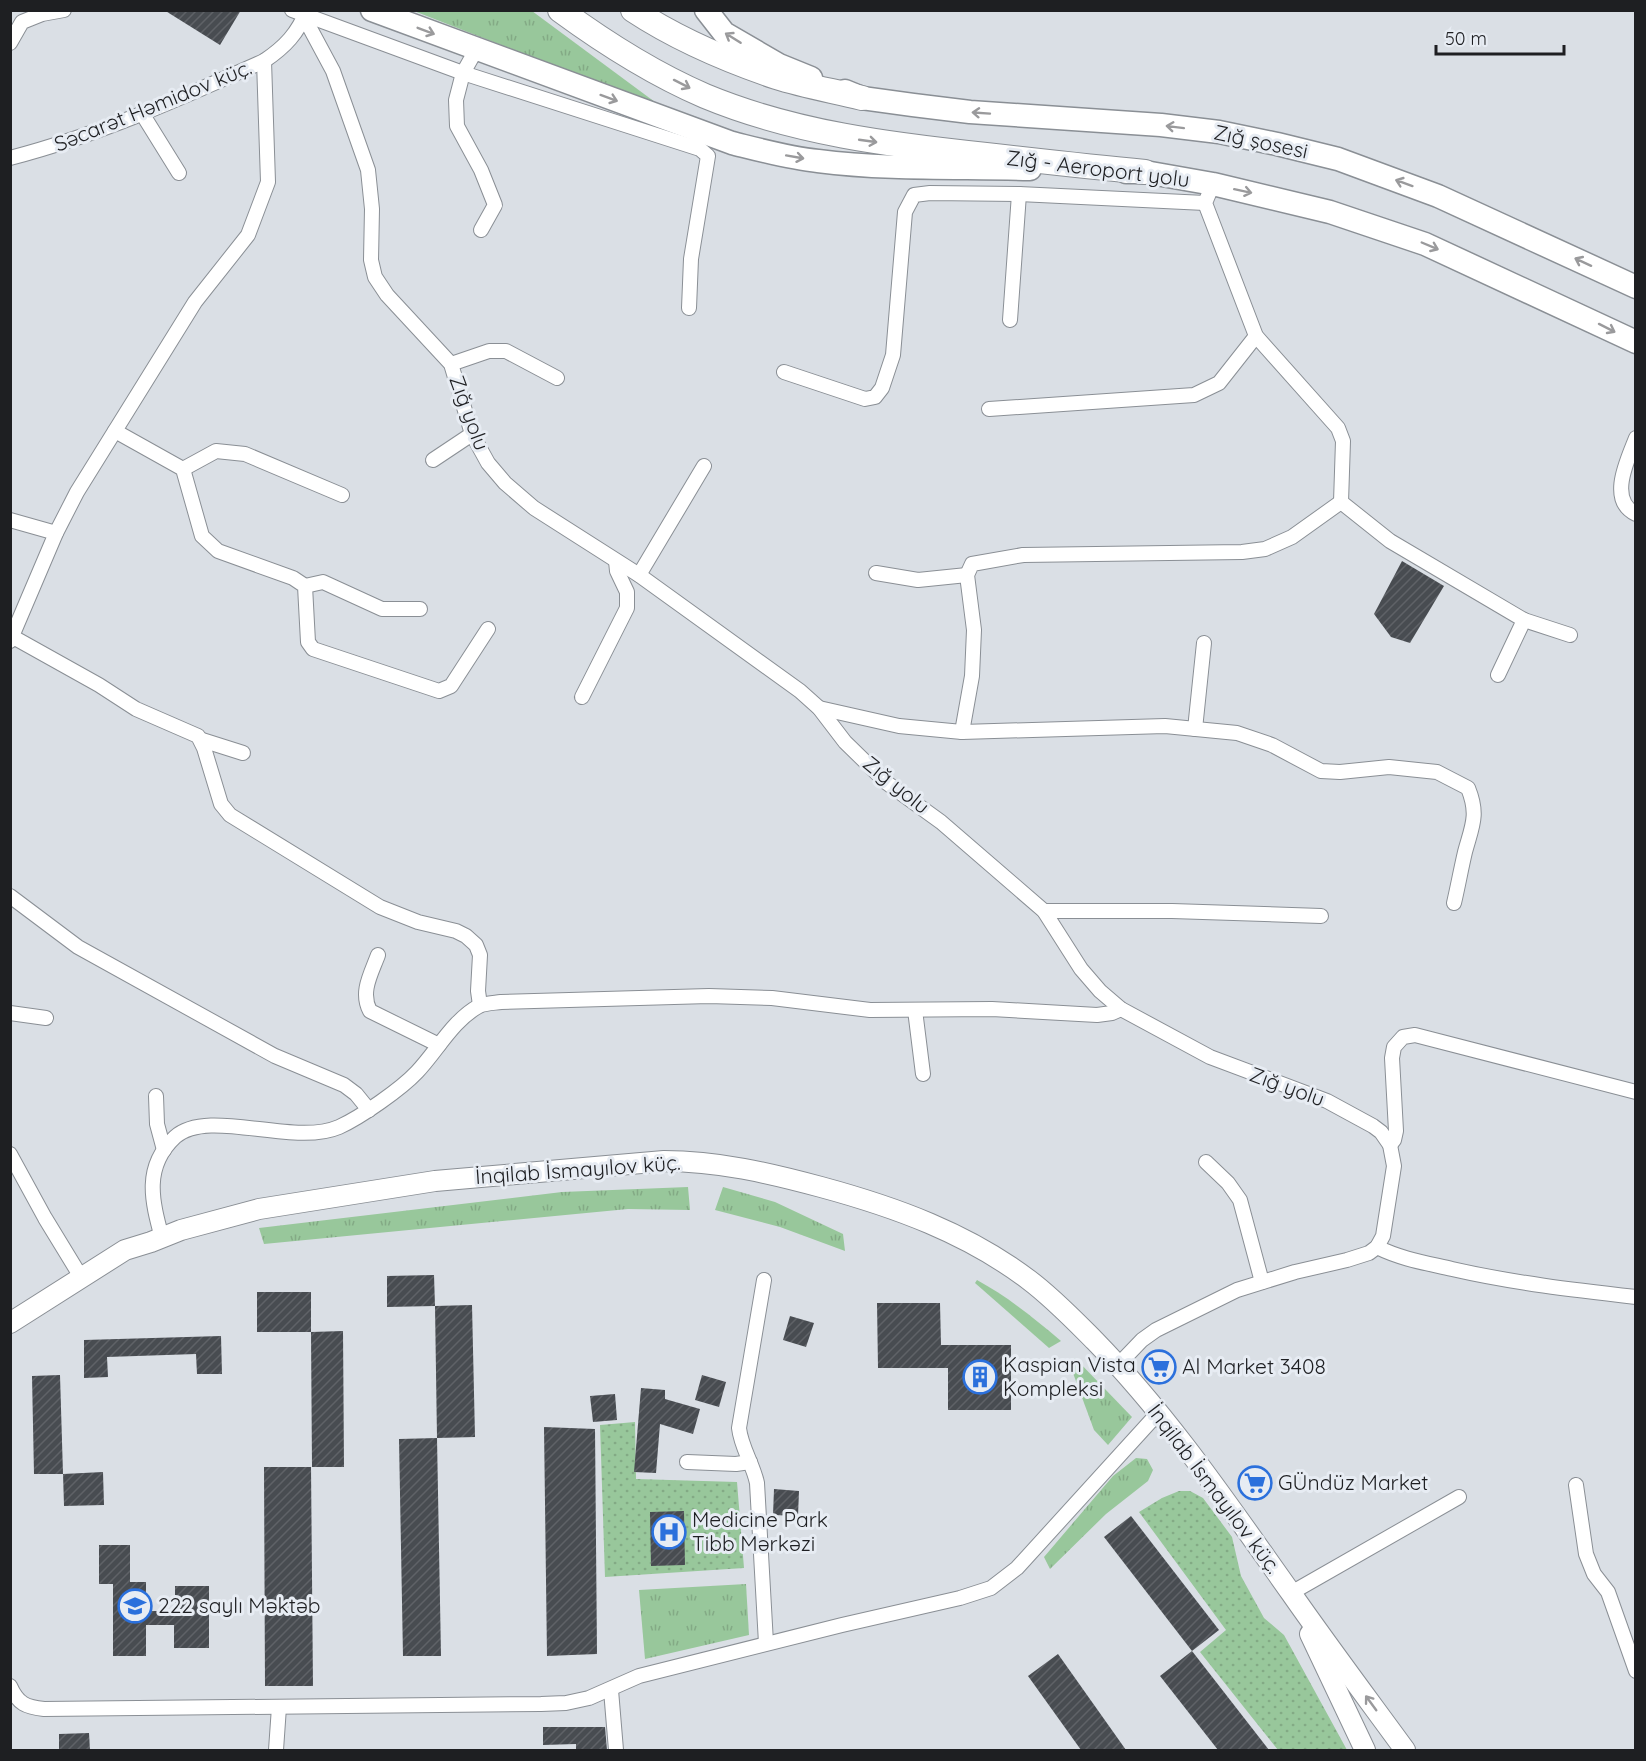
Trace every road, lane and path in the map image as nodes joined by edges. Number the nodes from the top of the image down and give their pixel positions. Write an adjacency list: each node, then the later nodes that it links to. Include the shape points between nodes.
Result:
1 (64, 10): 7 (street, via 22,22)
2 (372, 10): 8 (highway, one-way to 8)
3 (560, 10): 14 (highway, Zığ - Aeroport yolu, one-way to 14, via 646,66 705,96 766,117 852,139)
4 (633, 10): 11 (highway, via 662,29 718,55 778,77)
5 (706, 10): 11 (highway, Zığ şosesi, one-way to 5, via 779,65 724,33)
6 (301, 13): 9 (street, Səcarət Həmidov küç., via 293,38); 10 (street); 24 (street, Zığ yolu, via 333,71 368,170 375,277)
7 (12, 36)
8 (476, 50): 10 (street); 14 (highway, one-way to 14, via 732,143 779,155 868,165)
9 (264, 61): 12 (street, Səcarət Həmidov küç.); 28 (street, via 268,182 262,204 248,235 195,302)
10 (463, 73): 18 (street, via 456,100 457,126 495,205); 20 (street, via 700,149 708,156 691,259)
11 (862, 98): 19 (highway, Zığ şosesi, one-way to 11, via 1438,196 1338,159 1277,144 1161,125 970,112)
12 (142, 115): 13 (street, Səcarət Həmidov küç.); 15 (street)
13 (10, 158)
14 (1144, 172): 17 (highway, Zığ - Aeroport yolu)
15 (179, 173)
16 (1019, 194): 17 (street); 21 (street); 25 (street, via 914,195 904,212 893,355 875,397 864,399)
17 (1209, 194): 22 (street); 23 (highway, Zığ - Aeroport yolu, one-way to 23, via 1330,212 1425,244)
18 (481, 230)
19 (1635, 287)
20 (689, 308)
21 (1010, 320)
22 (1256, 336): 27 (street, via 1220,383 1194,395); 35 (street, via 1338,428 1343,441)
23 (1635, 342)
24 (451, 364): 26 (street, via 489,351 506,351); 29 (street, Zığ yolu)
25 (784, 372)
26 (557, 378)
27 (989, 409)
28 (115, 431): 33 (street); 38 (street)
29 (472, 434): 31 (street); 39 (street, Zığ yolu, via 505,483 534,508)
30 (1635, 438): 36 (street, via 1621,481 1621,498)
31 (433, 460)
32 (704, 466): 41 (street)
33 (183, 469): 34 (street, via 216,451 245,454); 43 (street, via 202,536 218,551)
34 (342, 495)
35 (1341, 502): 42 (street, via 1292,537 1265,549 1023,555 972,564); 45 (street, via 1390,541)
36 (1635, 514)
37 (10, 520): 38 (street)
38 (56, 533): 48 (street)
39 (616, 561): 41 (street, Zığ yolu); 51 (street, via 627,592 627,608)
40 (876, 573): 42 (street, via 918,579)
41 (639, 575): 52 (street, Zığ yolu)
42 (967, 575): 54 (street, via 972,676)
43 (305, 586): 44 (street, via 322,582 382,609); 46 (street, via 308,642 313,649 440,690 451,686)
44 (420, 609)
45 (1524, 620): 47 (street); 50 (street)
46 (488, 629)
47 (1570, 635)
48 (12, 639): 55 (street, via 136,709)
49 (1204, 643): 53 (street)
50 (1498, 675)
51 (582, 697)
52 (819, 708): 54 (street, via 899,726); 59 (street, Zığ yolu, via 845,742 887,783 941,822)
53 (1195, 729): 54 (street, via 1165,726); 58 (street, via 1238,733 1272,745 1321,771 1389,767 1437,772 1468,788 1474,801 1474,825)
54 (962, 732)
55 (202, 740): 56 (street); 62 (street, via 221,804 230,815 380,907 456,931 476,945 480,955)
56 (243, 753)
57 (10, 896): 71 (street, via 78,947 275,1056 344,1085)
58 (1454, 903)
59 (1044, 911): 60 (street); 63 (street, Zığ yolu, via 1081,969)
60 (1321, 916)
61 (378, 955): 67 (street, via 365,990 370,1011)
62 (480, 1005): 64 (street, via 709,996 772,998 870,1010); 67 (street)
63 (1121, 1009): 64 (street, via 1097,1015 992,1009); 72 (street, Zığ yolu, via 1210,1057 1327,1101 1373,1126)
64 (915, 1010): 68 (street)
65 (10, 1013): 66 (street)
66 (46, 1018)
67 (439, 1045): 71 (street, via 416,1074)
68 (923, 1074)
69 (1635, 1092): 72 (street, via 1415,1035 1402,1037 1392,1058 1396,1131)
70 (156, 1096): 73 (street, via 157,1124)
71 (369, 1110): 73 (street, via 337,1128 320,1132 297,1134 210,1125 191,1128 176,1136)
72 (1390, 1144): 77 (street, via 1393,1177 1383,1236)
73 (164, 1150): 76 (street, via 153,1178 153,1204)
74 (10, 1154): 78 (street)
75 (1206, 1162): 80 (street, via 1240,1200)
76 (162, 1238): 78 (main road, İnqilab İsmayılov küç., via 125,1250); 83 (main road, İnqilab İsmayılov küç., via 260,1209 435,1181 664,1161 720,1164 853,1195 954,1234 1029,1280)
77 (1377, 1247): 80 (street, via 1347,1260); 81 (street, via 1397,1257 1494,1279)
78 (81, 1277): 82 (main road, İnqilab İsmayılov küç.)
79 (764, 1280): 86 (street, via 740,1428)
80 (1262, 1282): 83 (street, via 1164,1326 1142,1340)
81 (1635, 1297)
82 (10, 1323)
83 (1118, 1365): 84 (main road, İnqilab İsmayılov küç.)
84 (1159, 1412): 89 (main road, İnqilab İsmayılov küç.); 90 (street, via 1017,1568 991,1588)
85 (687, 1462): 86 (street)
86 (750, 1462): 90 (street, via 757,1483)
87 (1575, 1485): 91 (street, via 1586,1554 1594,1574 1608,1592)
88 (1460, 1497): 89 (street)
89 (1291, 1593): 97 (main road); 98 (main road, one-way to 89)
90 (766, 1643): 93 (street, via 639,1676)
91 (1635, 1671)
92 (10, 1686): 94 (street, via 27,1707 44,1709)
93 (611, 1690): 94 (street, via 566,1703); 96 (street)
94 (279, 1707): 95 (street)
95 (276, 1750)
96 (616, 1750)
97 (1365, 1750)
98 (1405, 1750)

